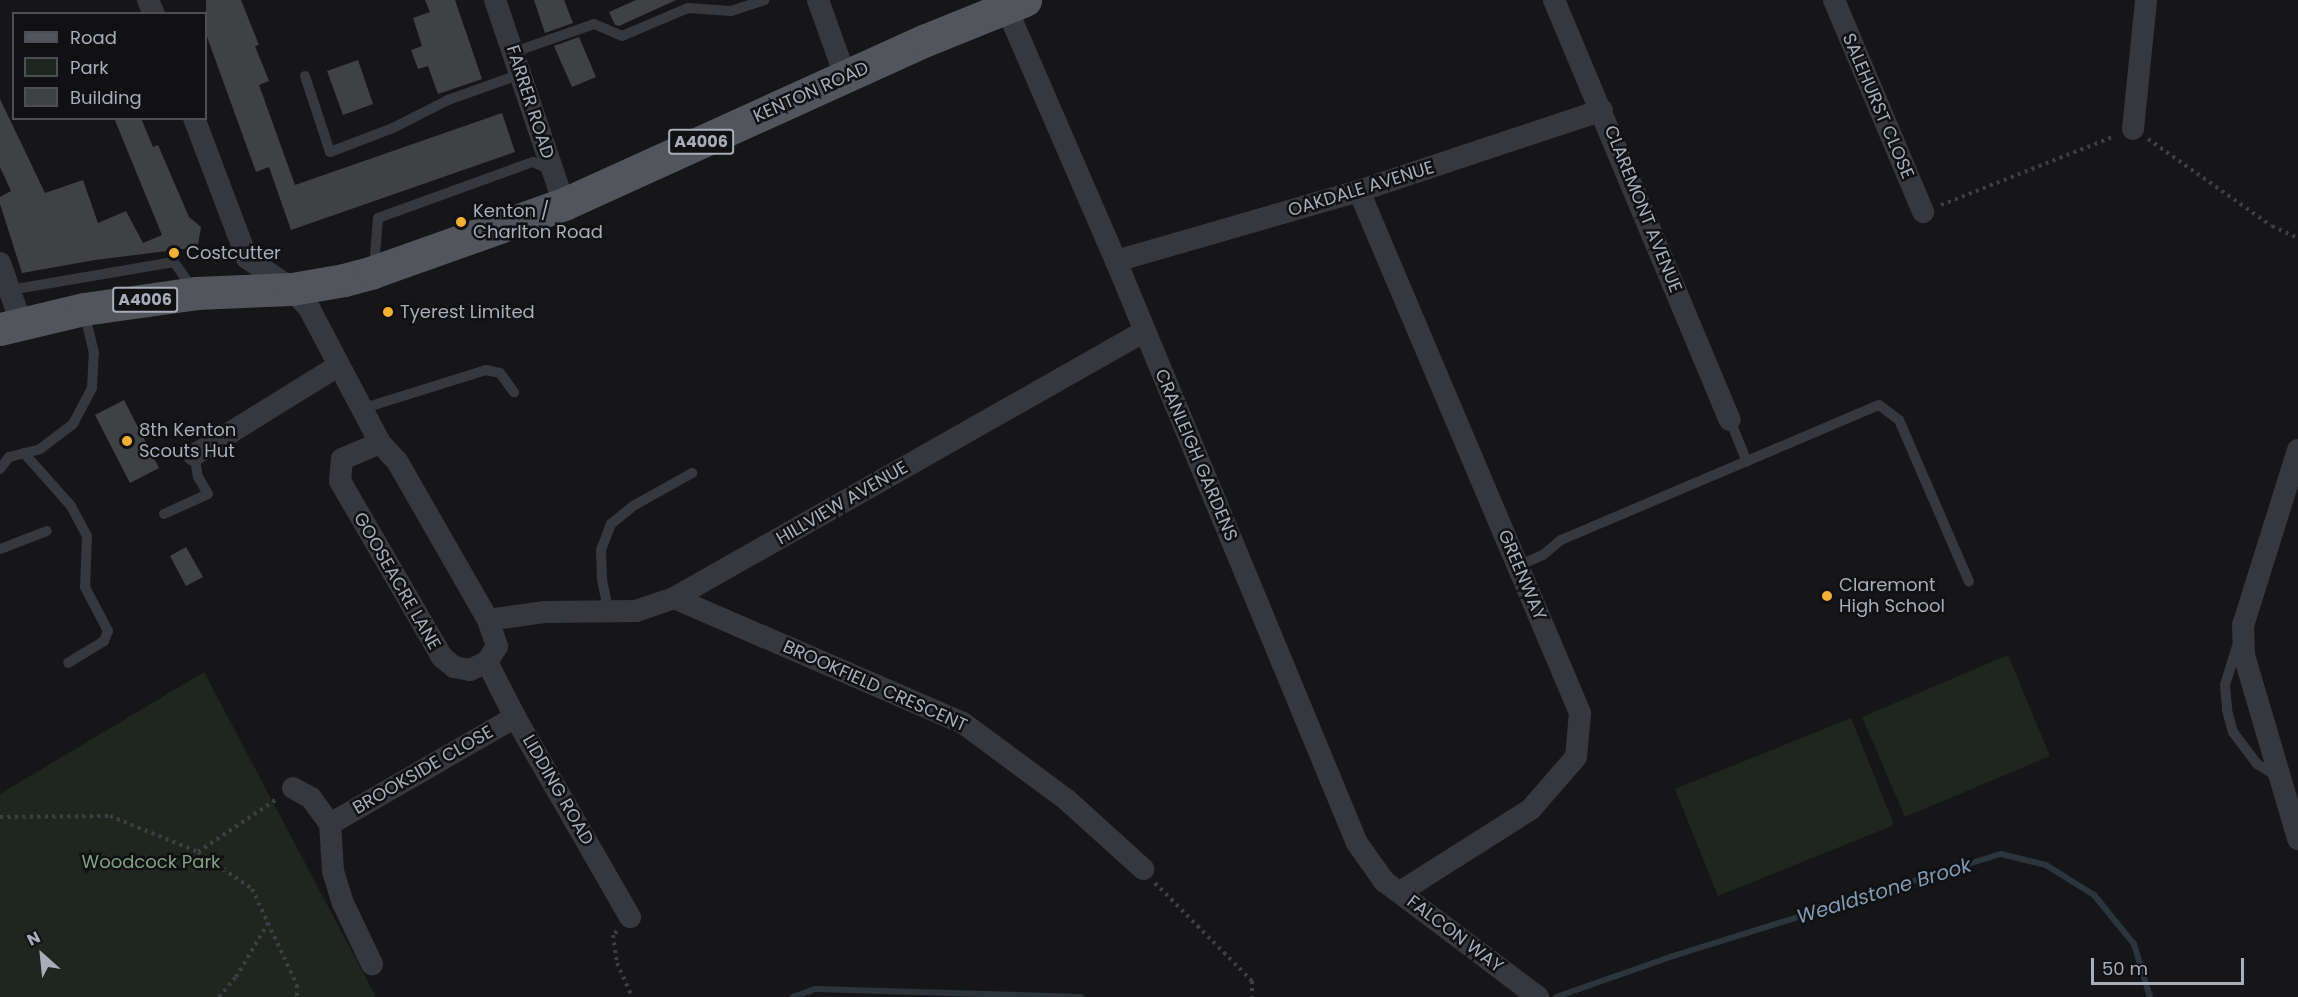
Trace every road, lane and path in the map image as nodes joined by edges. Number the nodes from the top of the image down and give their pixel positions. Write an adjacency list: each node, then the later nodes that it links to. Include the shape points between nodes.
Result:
1 (495, 0): 8 (street, FARRER ROAD)
2 (764, 0): 8 (lane, via 730,11 688,8 622,36 594,24)
3 (818, 0): 11 (street)
4 (1554, 0): 12 (street, CLAREMONT AVENUE)
5 (1834, 0): 18 (street, SALEHURST CLOSE)
6 (2146, 0): 14 (street)
7 (1015, 4): 11 (main road, KENTON ROAD / A4006); 20 (street, CRANLEIGH GARDENS)
8 (514, 52): 9 (street, FARRER ROAD)
9 (521, 74): 10 (lane, via 448,100 393,128 330,152); 15 (street, FARRER ROAD)
10 (305, 76)
11 (845, 76): 17 (main road, KENTON ROAD / A4006)
12 (1602, 110): 16 (street, OAKDALE AVENUE); 31 (street, CLAREMONT AVENUE)
13 (195, 120): 23 (street, via 247,258)
14 (2133, 129): 18 (path); 19 (path, via 2272,226)
15 (553, 171): 17 (street, FARRER ROAD); 21 (lane, via 533,162 378,218)
16 (1359, 191): 20 (street, OAKDALE AVENUE); 42 (street, GREENWAY)
17 (564, 204): 21 (main road, KENTON ROAD / A4006)
18 (1923, 212)
19 (2298, 238)
20 (1116, 261): 27 (street, CRANLEIGH GARDENS)
21 (373, 272): 23 (main road, KENTON ROAD / A4006)
22 (4, 278): 24 (lane, via 174,262); 26 (street)
23 (292, 289): 24 (main road, A4006); 28 (street, via 310,310)
24 (196, 293): 25 (main road, A4006)
25 (84, 309): 26 (main road, A4006); 34 (lane, via 94,353 92,388 73,424 40,449)
26 (10, 326)
27 (1144, 332): 44 (street, HILLVIEW AVENUE); 59 (street, CRANLEIGH GARDENS, via 1357,843 1384,881)
28 (338, 366): 30 (street); 35 (street)
29 (514, 392): 30 (lane, via 500,373 486,370)
30 (362, 409): 32 (street)
31 (1730, 420): 36 (lane)
32 (380, 443): 47 (street, via 397,461); 49 (street, GOOSEACRE LANE, via 342,459 340,481 442,657 454,667 470,670)
33 (2298, 450): 48 (street)
34 (24, 453): 37 (lane, via 9,457); 50 (lane, via 70,506 87,536 85,587 108,631 104,641)
35 (194, 455): 39 (lane, via 198,477 208,494)
36 (1747, 462): 42 (lane, via 1561,540 1543,555); 43 (lane, via 1879,405 1887,409 1899,420)
37 (0, 469)
38 (692, 473): 45 (lane, via 633,506 611,524 601,550)
39 (164, 514)
40 (47, 531): 41 (lane)
41 (0, 549)
42 (1518, 566): 59 (street, GREENWAY, via 1580,713 1576,757 1531,809)
43 (1969, 582)
44 (674, 598): 45 (street, HILLVIEW AVENUE, via 636,611); 58 (street, BROOKFIELD CRESCENT, via 963,723 1066,800)
45 (609, 613): 46 (street, HILLVIEW AVENUE, via 545,612)
46 (521, 617): 47 (street, HILLVIEW AVENUE); 49 (street)
47 (488, 620): 49 (street)
48 (2243, 625): 52 (street, via 2244,654); 52 (lane, via 2224,685 2227,710 2233,732 2243,747 2257,764)
49 (492, 654): 51 (street, LIDDING ROAD)
50 (68, 663)
51 (515, 717): 55 (street, BROOKSIDE CLOSE); 60 (street, LIDDING ROAD)
52 (2279, 778): 56 (street)
53 (293, 788): 55 (street, via 311,798); 57 (path)
54 (0, 817): 57 (path, via 110,816)
55 (330, 824): 62 (street, via 333,871 343,903)
56 (2298, 839)
57 (198, 852): 61 (path, via 252,889)
58 (1143, 868): 67 (path, via 1161,891 1252,981)
59 (1400, 892): 63 (street, FALCON WAY)
60 (630, 917): 66 (path, via 613,935 617,963)
61 (268, 923): 64 (path, via 236,977); 65 (path, via 297,986)
62 (372, 964)
63 (1534, 993)
64 (219, 997)
65 (297, 997)
66 (632, 997)
67 (1252, 997)

